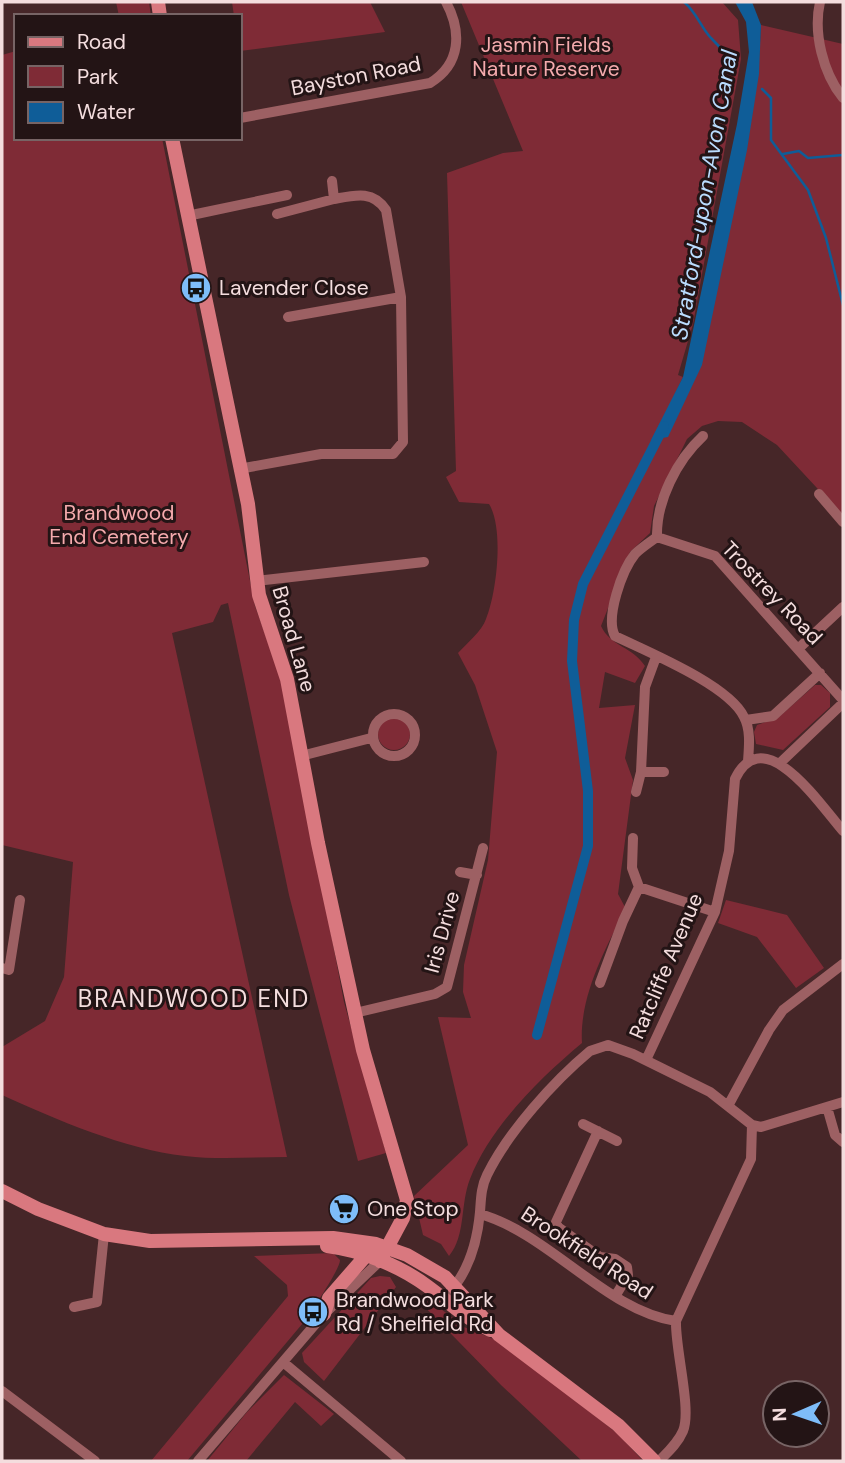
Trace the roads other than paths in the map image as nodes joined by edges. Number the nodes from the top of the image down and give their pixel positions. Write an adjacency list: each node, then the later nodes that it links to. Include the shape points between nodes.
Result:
1 (446, 2): 4 (street, Bayston Road, via 456,26 453,60 430,83)
2 (820, 2): 3 (street, via 822,57)
3 (843, 97)
4 (242, 118)
5 (172, 140): 10 (street, Broad Lane)
6 (332, 181): 8 (street)
7 (287, 195): 10 (street)
8 (334, 199): 9 (street); 11 (street, via 355,195 379,199 386,210)
9 (277, 214)
10 (187, 216): 16 (street, Broad Lane)
11 (401, 297): 12 (street); 16 (street, via 400,449 377,456 321,454)
12 (288, 317)
13 (703, 436): 14 (street)
14 (691, 447): 15 (street); 21 (street, via 668,488 657,518)
15 (702, 454)
16 (239, 469): 23 (street, Broad Lane, via 248,504)
17 (819, 494): 18 (street)
18 (830, 506): 19 (street); 20 (street)
19 (820, 514)
20 (843, 522)
21 (657, 537): 25 (street, Trostrey Road, via 715,556); 26 (street, via 632,561 610,623 615,636)
22 (425, 562): 23 (street)
23 (256, 581): 31 (street, Broad Lane, via 287,679)
24 (843, 607): 25 (street)
25 (799, 648): 27 (street, Trostrey Road)
26 (656, 657): 29 (street, via 725,694); 34 (street, via 645,687)
27 (820, 673): 28 (street, Trostrey Road); 29 (street, via 773,716)
28 (843, 702): 33 (street)
29 (746, 720): 32 (street)
30 (372, 738): 30 (street, via 374,728 388,715 405,716 416,730 409,751 394,756 385,754); 31 (street)
31 (301, 756): 48 (street, Broad Lane)
32 (748, 761): 33 (street); 44 (street, Ratcliffe Avenue, via 735,779 729,851)
33 (781, 762): 37 (street)
34 (641, 772): 35 (street); 36 (street)
35 (664, 772)
36 (636, 792)
37 (843, 831)
38 (634, 838): 42 (street, via 632,868)
39 (484, 848): 41 (street, Iris Drive)
40 (460, 872): 41 (street, Iris Drive)
41 (477, 875): 48 (street, Iris Drive, via 447,987 435,995)
42 (639, 887): 44 (street); 47 (street)
43 (20, 900): 46 (street)
44 (715, 912): 49 (street, Ratcliffe Avenue)
45 (843, 964): 51 (street, via 783,1010)
46 (6, 969)
47 (600, 983)
48 (355, 1013): 58 (street, Broad Lane, via 374,1095)
49 (646, 1060): 51 (street); 61 (street, via 608,1045 599,1046 576,1063 531,1112 487,1175)
50 (843, 1102): 52 (street)
51 (729, 1104): 54 (street)
52 (827, 1107): 54 (street, via 761,1127); 57 (street, via 835,1135)
53 (583, 1124): 55 (street)
54 (752, 1125): 70 (street, via 751,1159)
55 (597, 1131): 56 (street); 66 (street, via 556,1222 600,1257 627,1267 628,1275)
56 (617, 1140)
57 (843, 1142)
58 (404, 1188): 60 (street, Broad Lane); 63 (street, via 401,1206)
59 (2, 1191): 62 (street)
60 (406, 1208): 63 (street, Broad Lane); 64 (street, Broad Lane, via 402,1238)
61 (480, 1214): 65 (street, via 470,1261); 66 (street, Brookfield Road, via 517,1230)
62 (104, 1234): 63 (street, via 150,1241 291,1240); 68 (street, via 97,1302)
63 (376, 1252): 64 (street); 67 (street); 69 (street, via 329,1298)
64 (407, 1255): 65 (street)
65 (456, 1287): 67 (street); 71 (street)
66 (616, 1295): 70 (street, Brookfield Road, via 645,1314)
67 (443, 1299): 71 (street, via 468,1320)
68 (74, 1307)
69 (324, 1314): 72 (street)
70 (676, 1321): 77 (street, via 684,1429)
71 (499, 1335): 77 (street, via 618,1425)
72 (283, 1362): 75 (street); 76 (street)
73 (2, 1391): 74 (street)
74 (95, 1461)
75 (198, 1461)
76 (401, 1461)
77 (657, 1461)

